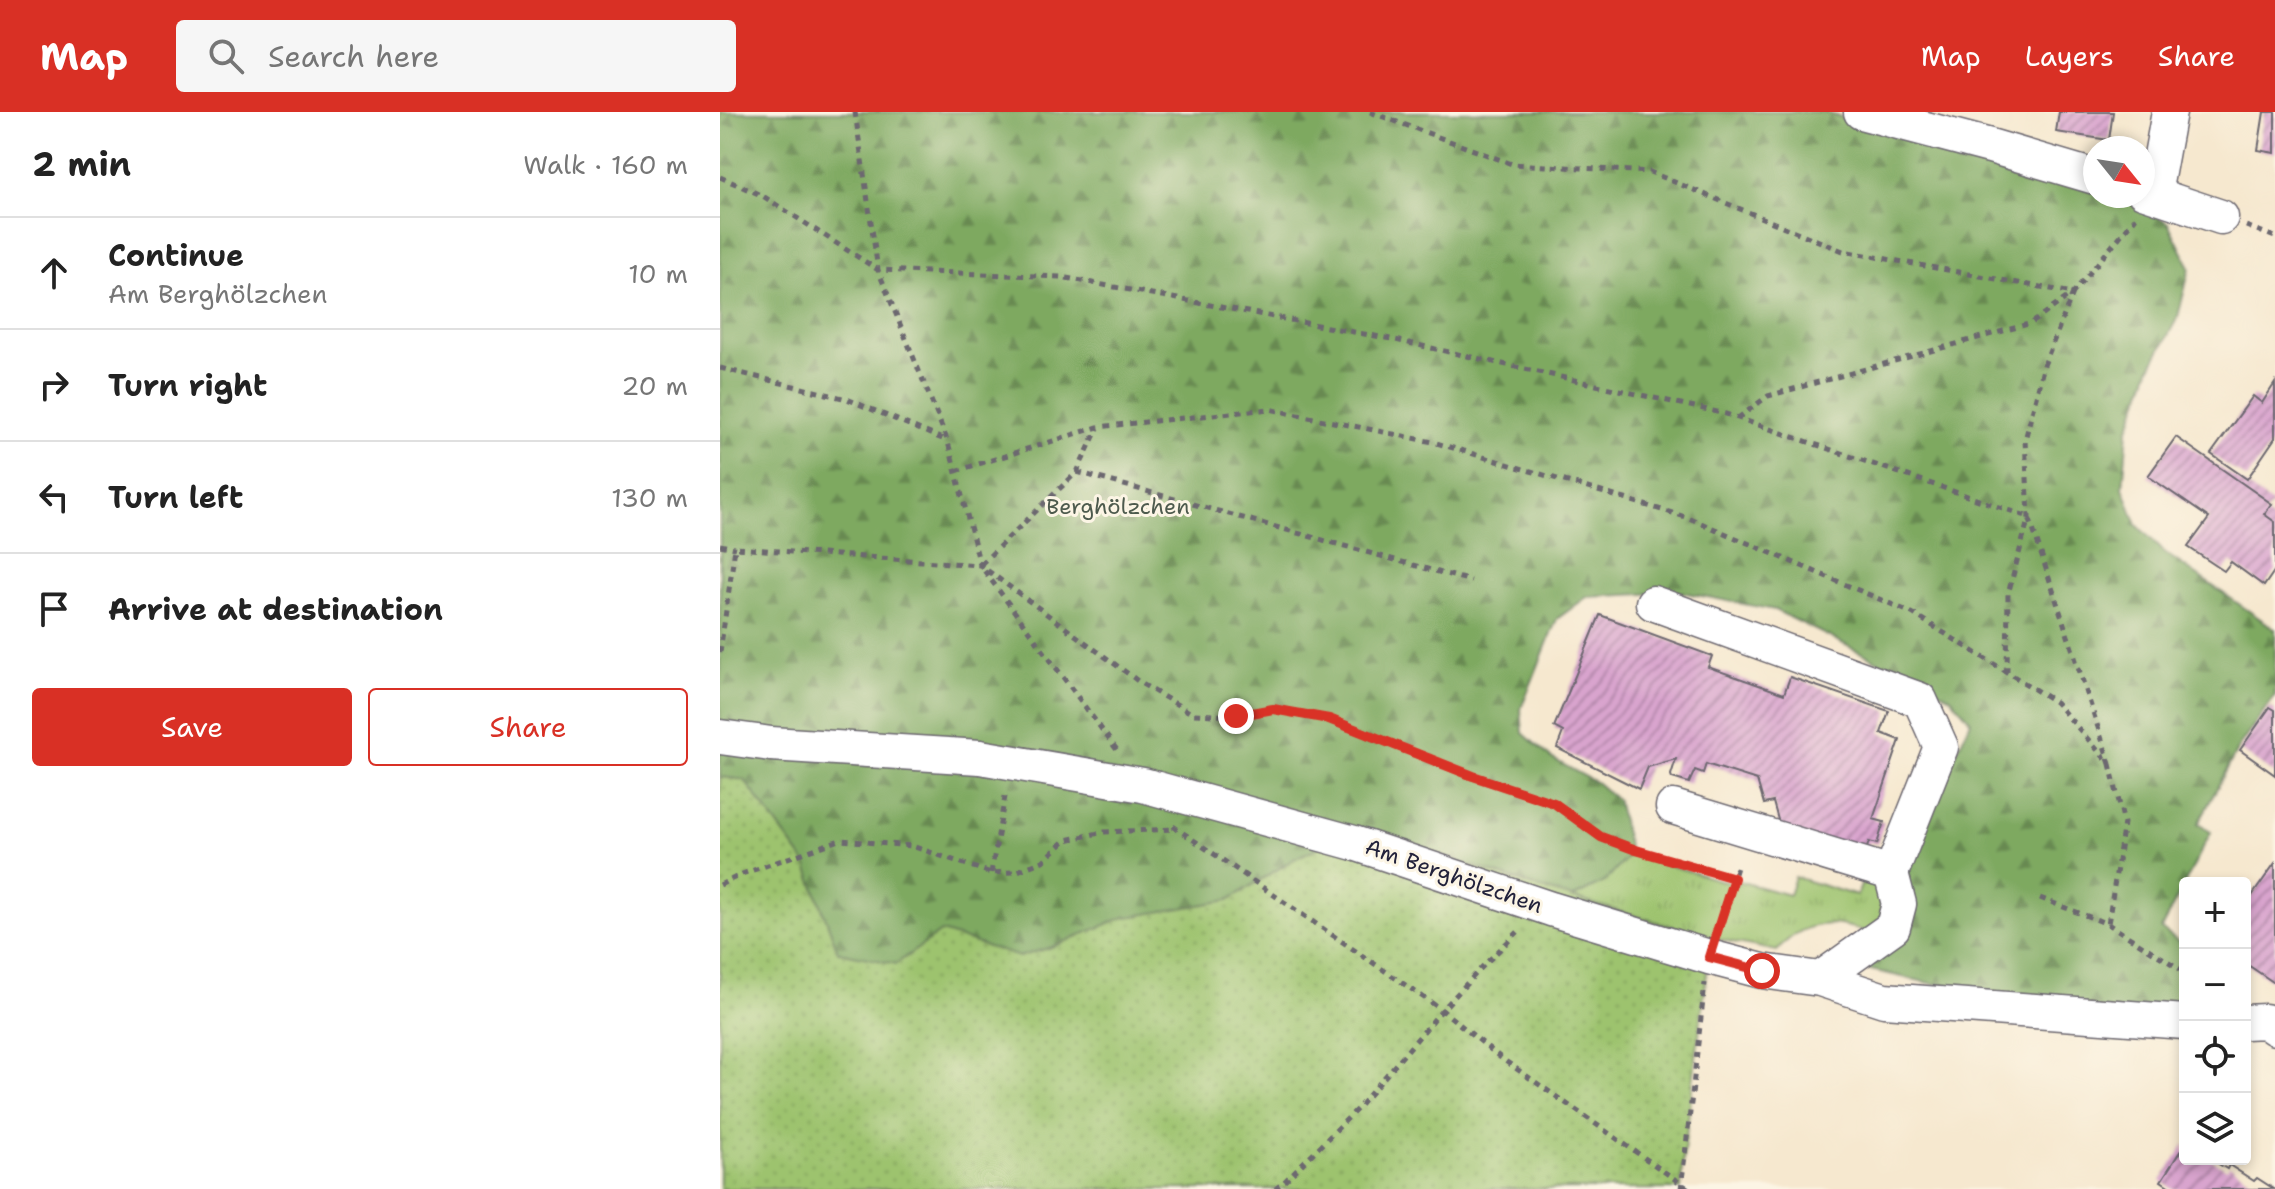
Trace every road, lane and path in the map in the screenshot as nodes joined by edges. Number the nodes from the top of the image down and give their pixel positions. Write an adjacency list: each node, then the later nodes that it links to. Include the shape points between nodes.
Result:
1 (855, 112): 11 (path)
2 (1370, 112): 12 (path, via 1512,164 1650,172 1843,251)
3 (1861, 112): 6 (street)
4 (2169, 112): 5 (street)
5 (2155, 168)
6 (2083, 173)
7 (720, 177): 11 (path, via 763,196)
8 (2155, 194): 10 (street)
9 (2137, 208): 12 (path)
10 (2221, 217)
11 (878, 270): 14 (path, via 1061,277 1391,339); 16 (path)
12 (2073, 293): 14 (path, via 2032,323 1768,396); 19 (path, via 2044,365 2025,440)
13 (720, 368): 16 (path, via 847,399)
14 (1738, 418): 19 (path)
15 (1098, 427): 17 (path); 18 (path); 26 (path, via 1269,409 1433,442 1689,518 1912,613)
16 (948, 442): 17 (path)
17 (956, 471): 22 (path)
18 (1077, 472): 22 (path); 23 (path)
19 (2029, 517): 26 (path, via 2008,594); 30 (path)
20 (720, 545): 21 (path)
21 (735, 548): 22 (path); 25 (path)
22 (980, 565): 28 (path); 37 (path, via 1142,684 1193,714 1236,716 1273,709 1329,719 1554,803 1601,837)
23 (1471, 581)
24 (1653, 603): 36 (street, via 1920,700 1941,747)
25 (720, 652)
26 (2007, 672): 30 (path, via 2055,702)
27 (720, 737): 29 (street, Am Berghölzchen)
28 (1116, 748)
29 (1012, 762): 31 (street, Am Berghölzchen); 35 (path)
30 (2110, 764): 41 (path, via 2124,823)
31 (1143, 785): 33 (path); 40 (street, Am Berghölzchen, via 1354,843)
32 (1673, 807): 36 (street)
33 (1175, 829): 35 (path, via 1104,832 1066,840 1043,861 1015,872); 46 (path)
34 (1737, 867): 37 (path)
35 (991, 873): 38 (path, via 912,846 840,840)
36 (1891, 873): 44 (street, via 1899,904 1893,927)
37 (1734, 878): 42 (path)
38 (720, 885)
39 (2040, 898): 41 (path)
40 (1551, 909): 42 (street, Am Berghölzchen); 46 (path, via 1517,932)
41 (2108, 924): 43 (path)
42 (1709, 957): 44 (street, Am Berghölzchen)
43 (2179, 968)
44 (1820, 979): 47 (street, Am Berghölzchen, via 1884,1000)
45 (1702, 999): 48 (path)
46 (1442, 1010): 48 (path); 49 (path, via 1358,1108)
47 (2179, 1022)
48 (1681, 1187): 50 (path)
49 (1275, 1189)
50 (1689, 1189)

